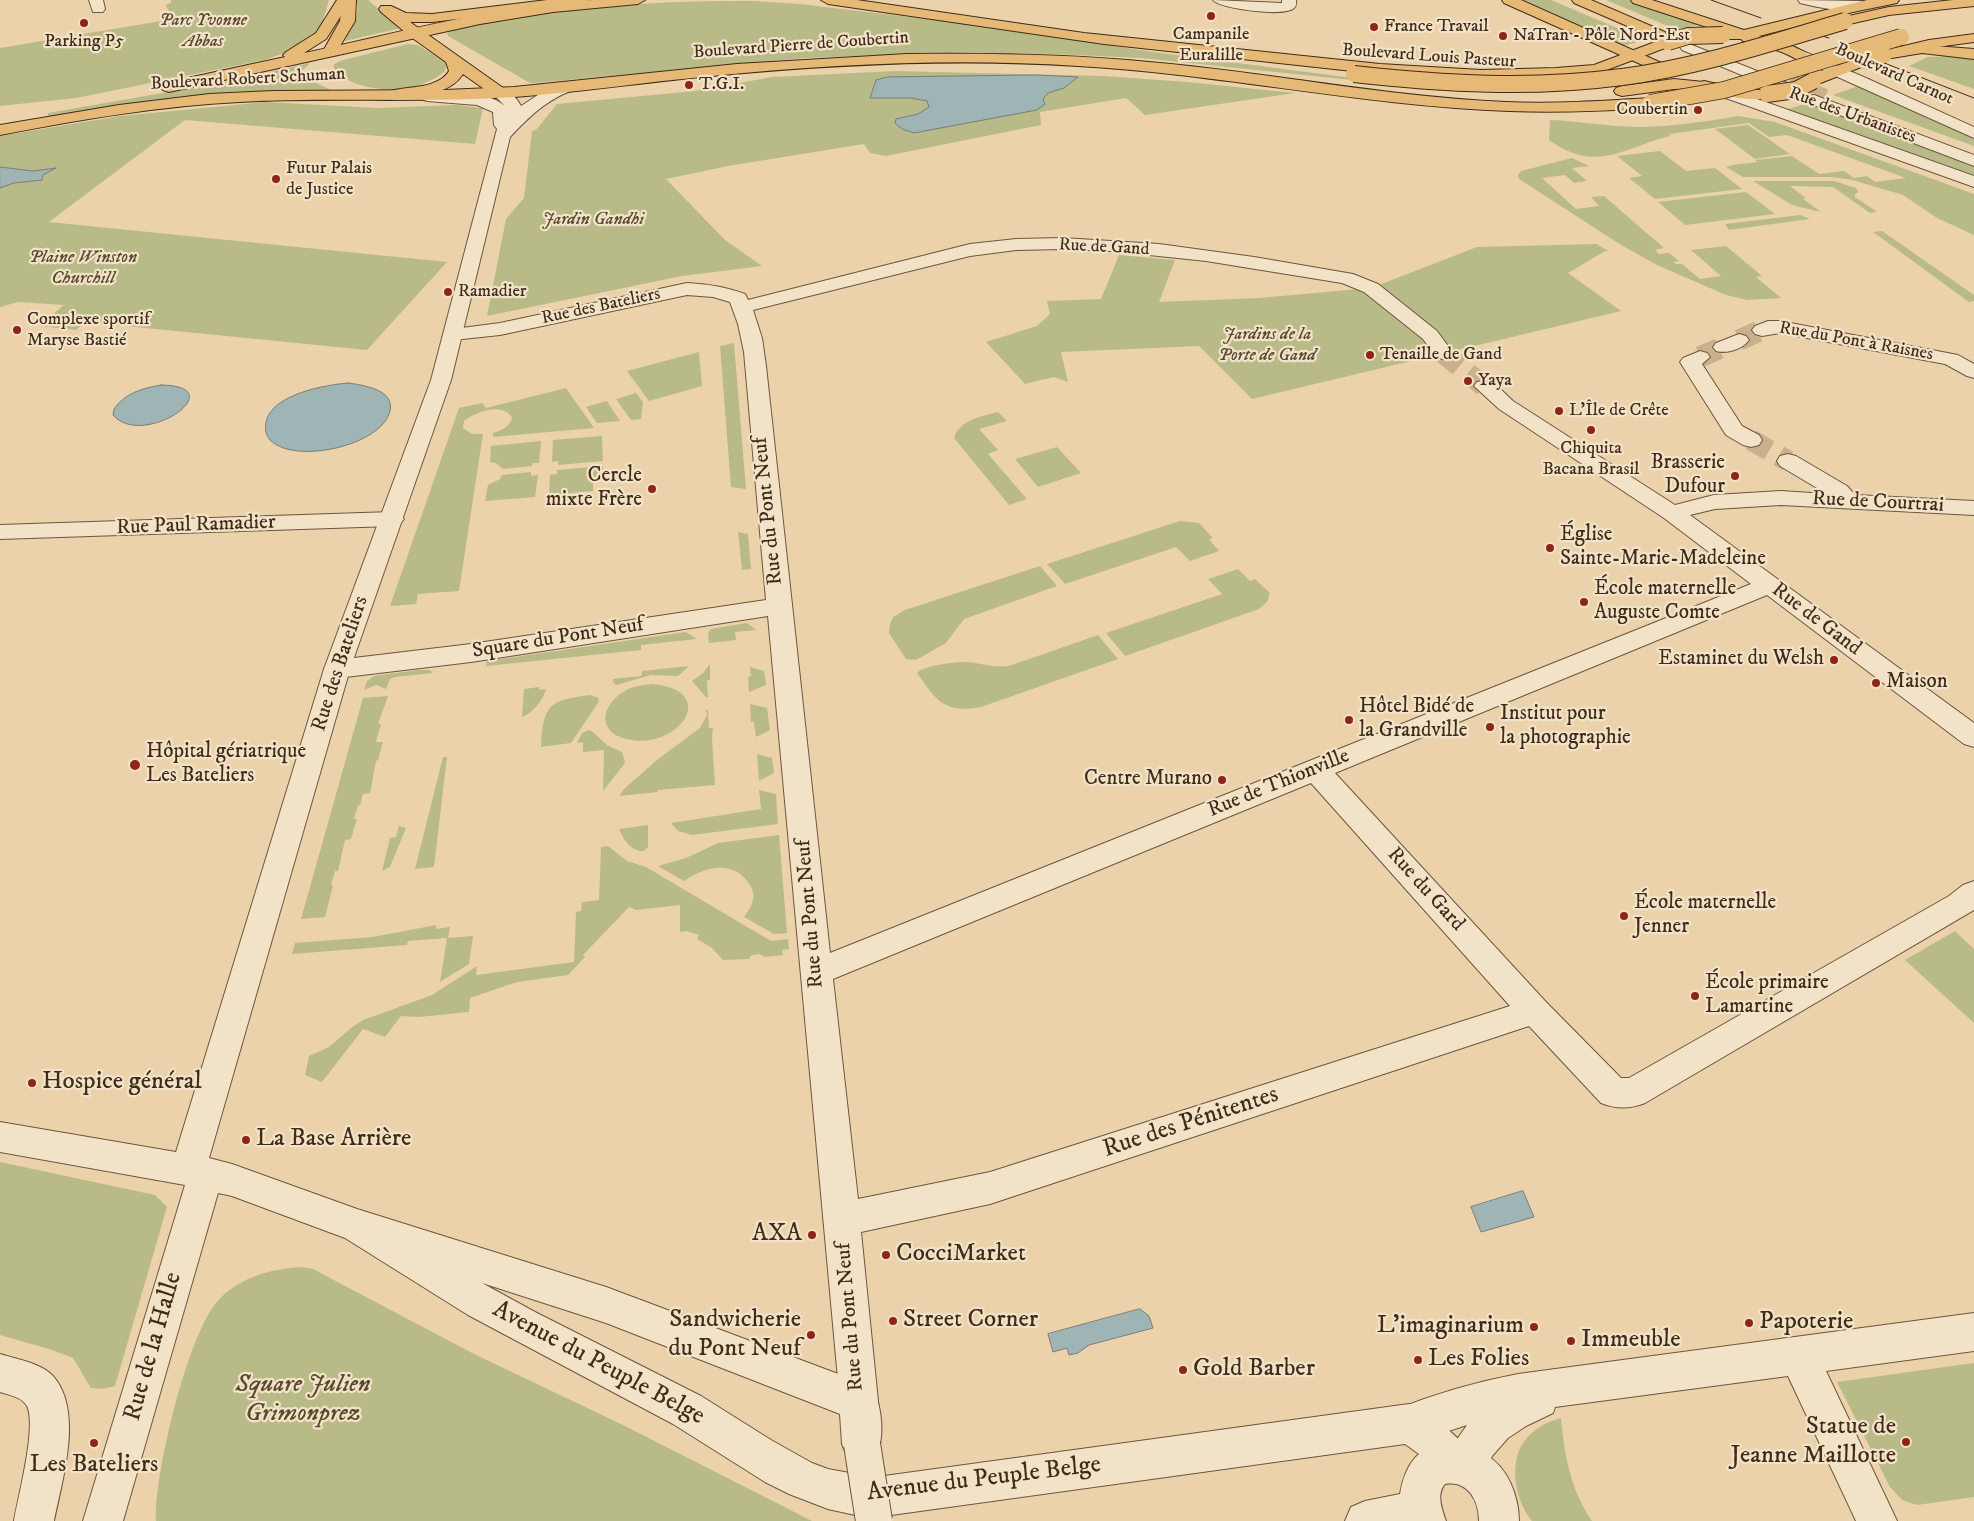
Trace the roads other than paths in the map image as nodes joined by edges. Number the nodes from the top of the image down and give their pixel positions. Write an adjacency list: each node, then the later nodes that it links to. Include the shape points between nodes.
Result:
1 (344, 0): 35 (main road, via 317,40)
2 (348, 0): 29 (main road, via 348,18)
3 (582, 0): 17 (main road, via 430,18 404,17)
4 (638, 0): 22 (main road, Boulevard Robert Schuman, via 540,10)
5 (828, 0): 19 (main road)
6 (873, 0): 19 (main road)
7 (1220, 0): 8 (street, via 1275,8 1290,4)
8 (1289, 0)
9 (1510, 0): 32 (main road)
10 (1578, 0): 26 (main road)
11 (1593, 0): 26 (main road)
12 (1638, 0): 20 (main road)
13 (1660, 0): 20 (main road)
14 (1805, 0): 18 (street)
15 (1892, 0): 18 (main road)
16 (1974, 2): 24 (main road, Boulevard Louis Pasteur, bridge, via 1889,11 1698,63 1625,76 1557,82 1421,81)
17 (380, 4): 22 (main road)
18 (1859, 5): 23 (main road)
19 (954, 17): 24 (main road)
20 (1701, 20): 23 (main road)
21 (1974, 28): 28 (main road, Boulevard Louis Pasteur, via 1948,30)
22 (416, 34): 29 (main road, Boulevard Robert Schuman); 33 (main road)
23 (1733, 35): 26 (main road, bridge, via 1688,36); 30 (main road, via 1771,43)
24 (1085, 37): 32 (main road, via 1380,69 1459,74 1581,71 1609,66)
25 (1974, 38): 28 (main road)
26 (1661, 43): 32 (main road); 37 (main road, via 1660,62)
27 (1691, 45): 40 (street)
28 (1894, 48): 31 (main road); 34 (main road, Boulevard Louis Pasteur, bridge, via 1724,90 1650,103 1569,108 1419,100 1169,67); 36 (main road, bridge)
29 (329, 53): 35 (main road, Boulevard Robert Schuman); 44 (main road, via 328,75 345,86)
30 (1798, 54): 36 (street, Boulevard Carnot); 38 (main road, via 1814,69)
31 (1974, 54)
32 (1633, 56): 37 (main road)
33 (452, 59): 43 (main road); 45 (main road, via 456,74 448,82)
34 (1105, 62): 39 (main road, via 1185,65 1493,96 1578,95); 41 (main road, Boulevard Pierre de Coubertin, via 999,58 874,60 740,68)
35 (263, 67): 46 (main road, Boulevard Robert Schuman)
36 (1837, 70): 38 (main road); 48 (street, Boulevard Carnot)
37 (1670, 72): 39 (main road)
38 (1813, 81): 42 (main road, bridge, via 1789,92 1757,94)
39 (1699, 84): 42 (main road)
40 (1785, 84)
41 (567, 87): 43 (main road, Boulevard Pierre de Coubertin); 49 (street, Rue des Bateliers, via 550,93 535,104)
42 (1716, 89): 52 (street, Rue des Urbanistes)
43 (500, 92): 45 (main road, Boulevard Robert Schuman); 49 (street, Rue des Bateliers, via 514,107)
44 (370, 94): 45 (main road, Boulevard Robert Schuman); 47 (main road, Boulevard Robert Schuman, via 254,96 177,102)
45 (396, 94): 49 (street, Rue des Bateliers, via 493,104 502,114)
46 (0, 119)
47 (0, 130)
48 (1974, 133)
49 (502, 137): 55 (street, Rue des Bateliers)
50 (1974, 152): 51 (street, Boulevard Carnot, via 1820,98)
51 (1974, 160)
52 (1974, 182)
53 (743, 307): 55 (street, Rue des Bateliers, via 738,298 687,289 500,329); 56 (street, Rue de Gand, via 983,248 1107,245 1224,258 1346,278 1371,288 1430,335); 70 (street, Rue du Pont Neuf, via 751,337)
54 (1762, 330): 58 (street, Rue du Pont à Raisnes, via 1780,327 1951,359)
55 (453, 334): 67 (street, Rue des Bateliers, via 436,397)
56 (1443, 352)
57 (1700, 357): 62 (street, via 1690,362 1734,430)
58 (1974, 372)
59 (1974, 383): 61 (street)
60 (1484, 386): 66 (street, Rue de Gand, via 1506,405)
61 (1973, 390)
62 (1751, 440)
63 (1788, 462): 64 (street, via 1839,490)
64 (1846, 500): 65 (street, Rue de Courtrai); 66 (street, Rue de Courtrai, via 1781,498 1714,502)
65 (1974, 508)
66 (1672, 513): 69 (street, Rue de Gand)
67 (392, 519): 68 (street, Rue Paul Ramadier); 71 (street, Rue des Bateliers)
68 (0, 532)
69 (1770, 585): 72 (street, Rue de Gand); 73 (street, Rue de Thionville)
70 (779, 606): 71 (street, Square du Pont Neuf, via 470,653); 75 (street, Rue du Pont Neuf)
71 (336, 669): 78 (street, Rue des Bateliers)
72 (1974, 736)
73 (1315, 770): 75 (street, Rue de Thionville); 76 (street, Rue du Gard)
74 (1969, 904): 76 (street, Rue du Gard, via 1633,1093 1613,1093)
75 (817, 972): 79 (street, Rue du Pont Neuf)
76 (1535, 1011): 79 (street, Rue des Pénitentes, via 990,1188)
77 (0, 1137): 78 (street, Avenue du Peuple Belge)
78 (197, 1171): 80 (street, Avenue du Peuple Belge); 90 (street, Rue de la Halle)
79 (842, 1219): 85 (street, Rue du Pont Neuf)
80 (357, 1226): 85 (street, Avenue du Peuple Belge, via 606,1306); 86 (street, Avenue du Peuple Belge, via 499,1313 687,1410 788,1474 844,1494 884,1496)
81 (1974, 1332): 82 (street, Avenue du Peuple Belge)
82 (1798, 1355): 84 (street, Avenue du Peuple Belge); 94 (street)
83 (0, 1373): 89 (street, via 29,1383 46,1398 50,1417 48,1445)
84 (1575, 1386): 86 (street, Avenue du Peuple Belge, via 1484,1400); 87 (street, Avenue du Peuple Belge, via 1538,1399 1500,1418)
85 (858, 1401): 91 (street, Rue du Pont Neuf, bridge)
86 (1409, 1424): 87 (street, via 1431,1438)
87 (1460, 1464): 88 (street, via 1438,1465 1426,1476 1419,1492); 93 (street, via 1476,1472 1492,1488 1498,1502)
88 (1424, 1516): 92 (street)
89 (34, 1521)
90 (104, 1521)
91 (874, 1521)
92 (1365, 1521)
93 (1499, 1521)
94 (1878, 1521)

